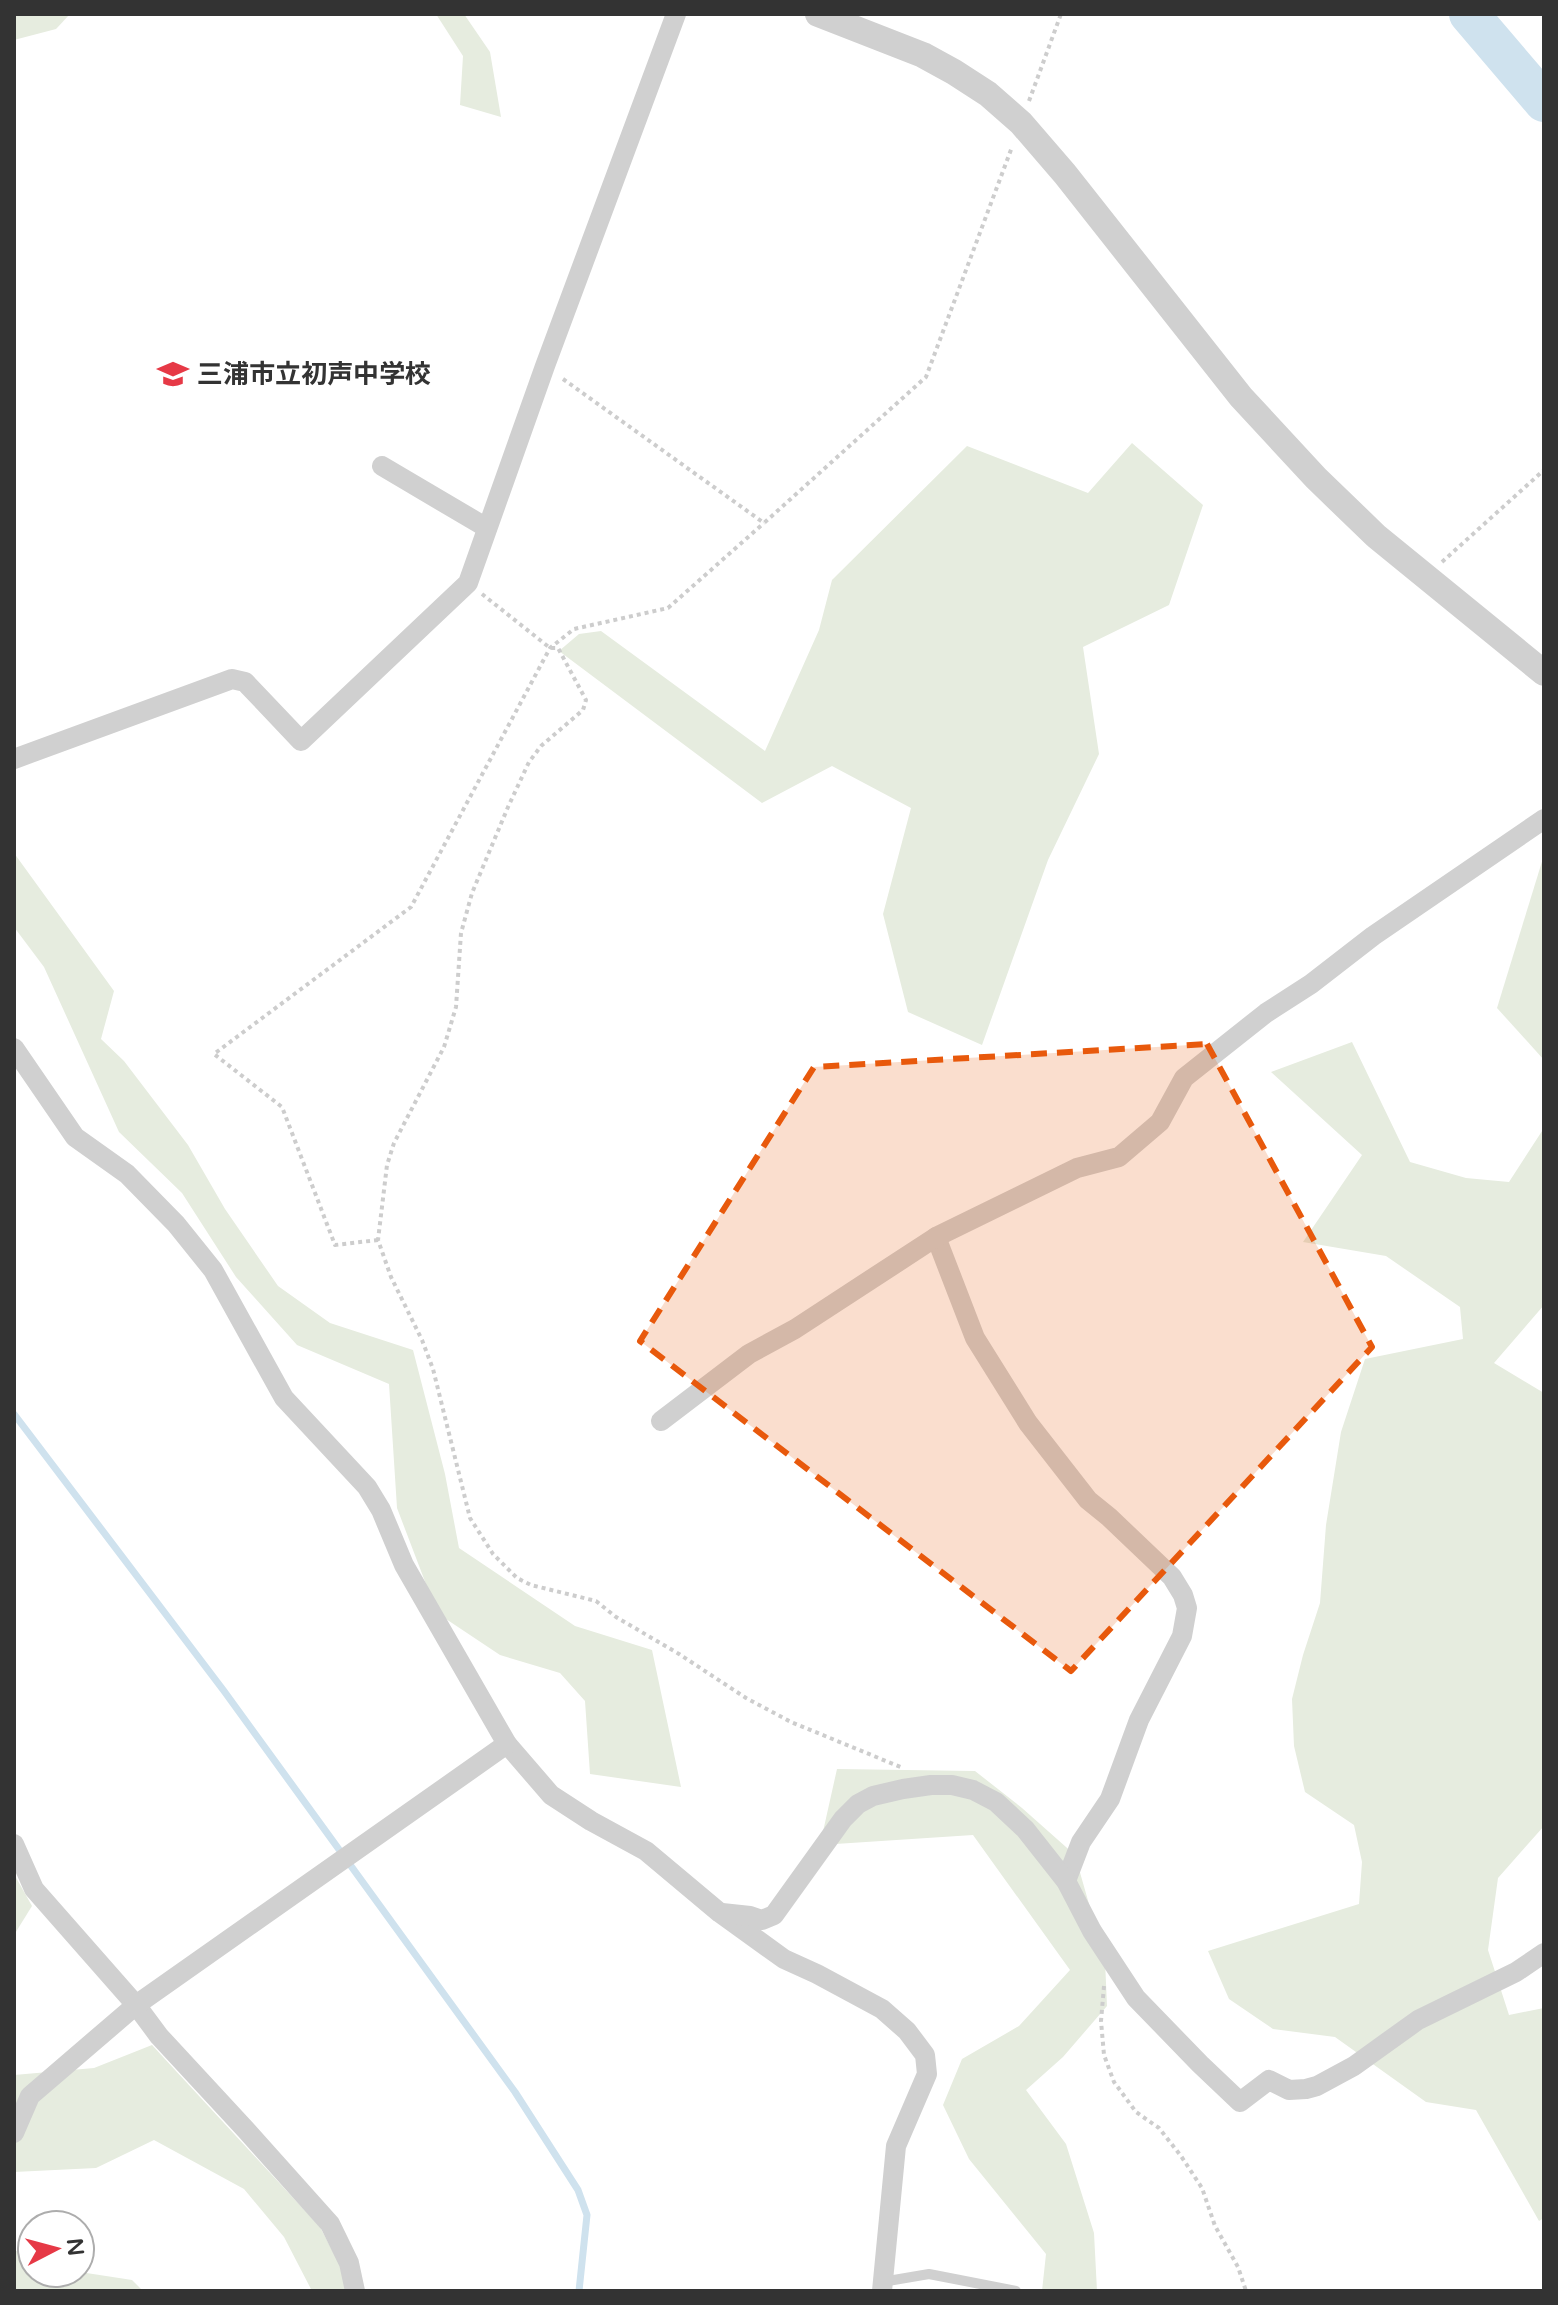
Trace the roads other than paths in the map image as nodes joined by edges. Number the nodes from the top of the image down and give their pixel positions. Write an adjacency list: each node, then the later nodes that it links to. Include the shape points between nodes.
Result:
1 (676, 14): 4 (street)
2 (818, 14): 5 (street, via 944,66 1021,123 1241,397 1316,478 1376,536)
3 (382, 466): 4 (street)
4 (487, 528): 6 (street, via 468,583 301,741 245,682 232,679)
5 (1544, 673)
6 (14, 759)
7 (1544, 819): 9 (street, via 1373,936 1184,1078 1160,1122 1119,1157 1077,1168)
8 (14, 1048): 11 (street, via 75,1137 127,1174 213,1270 284,1398 367,1487 404,1565)
9 (936, 1237): 10 (street, via 749,1354); 13 (street, via 975,1338 1021,1413 1088,1500 1172,1577 1187,1608 1182,1636 1139,1720 1110,1799 1081,1842)
10 (661, 1421)
11 (507, 1744): 14 (street, via 551,1795 646,1851); 16 (street)
12 (14, 1844): 16 (street, via 34,1889)
13 (1066, 1881): 14 (street, via 996,1802 973,1790 931,1785 858,1804 769,1919); 15 (street, via 1136,1998 1240,2102 1269,2080 1289,2090 1331,2080 1418,2020)
14 (720, 1913): 18 (street, via 784,1959 882,2009 925,2055 927,2074 896,2146)
15 (1544, 1953)
16 (136, 2005): 17 (street, via 30,2096); 19 (street, via 330,2224 349,2263)
17 (14, 2133)
18 (882, 2287): 20 (lane, via 929,2274)
19 (355, 2291)
20 (1016, 2291)

